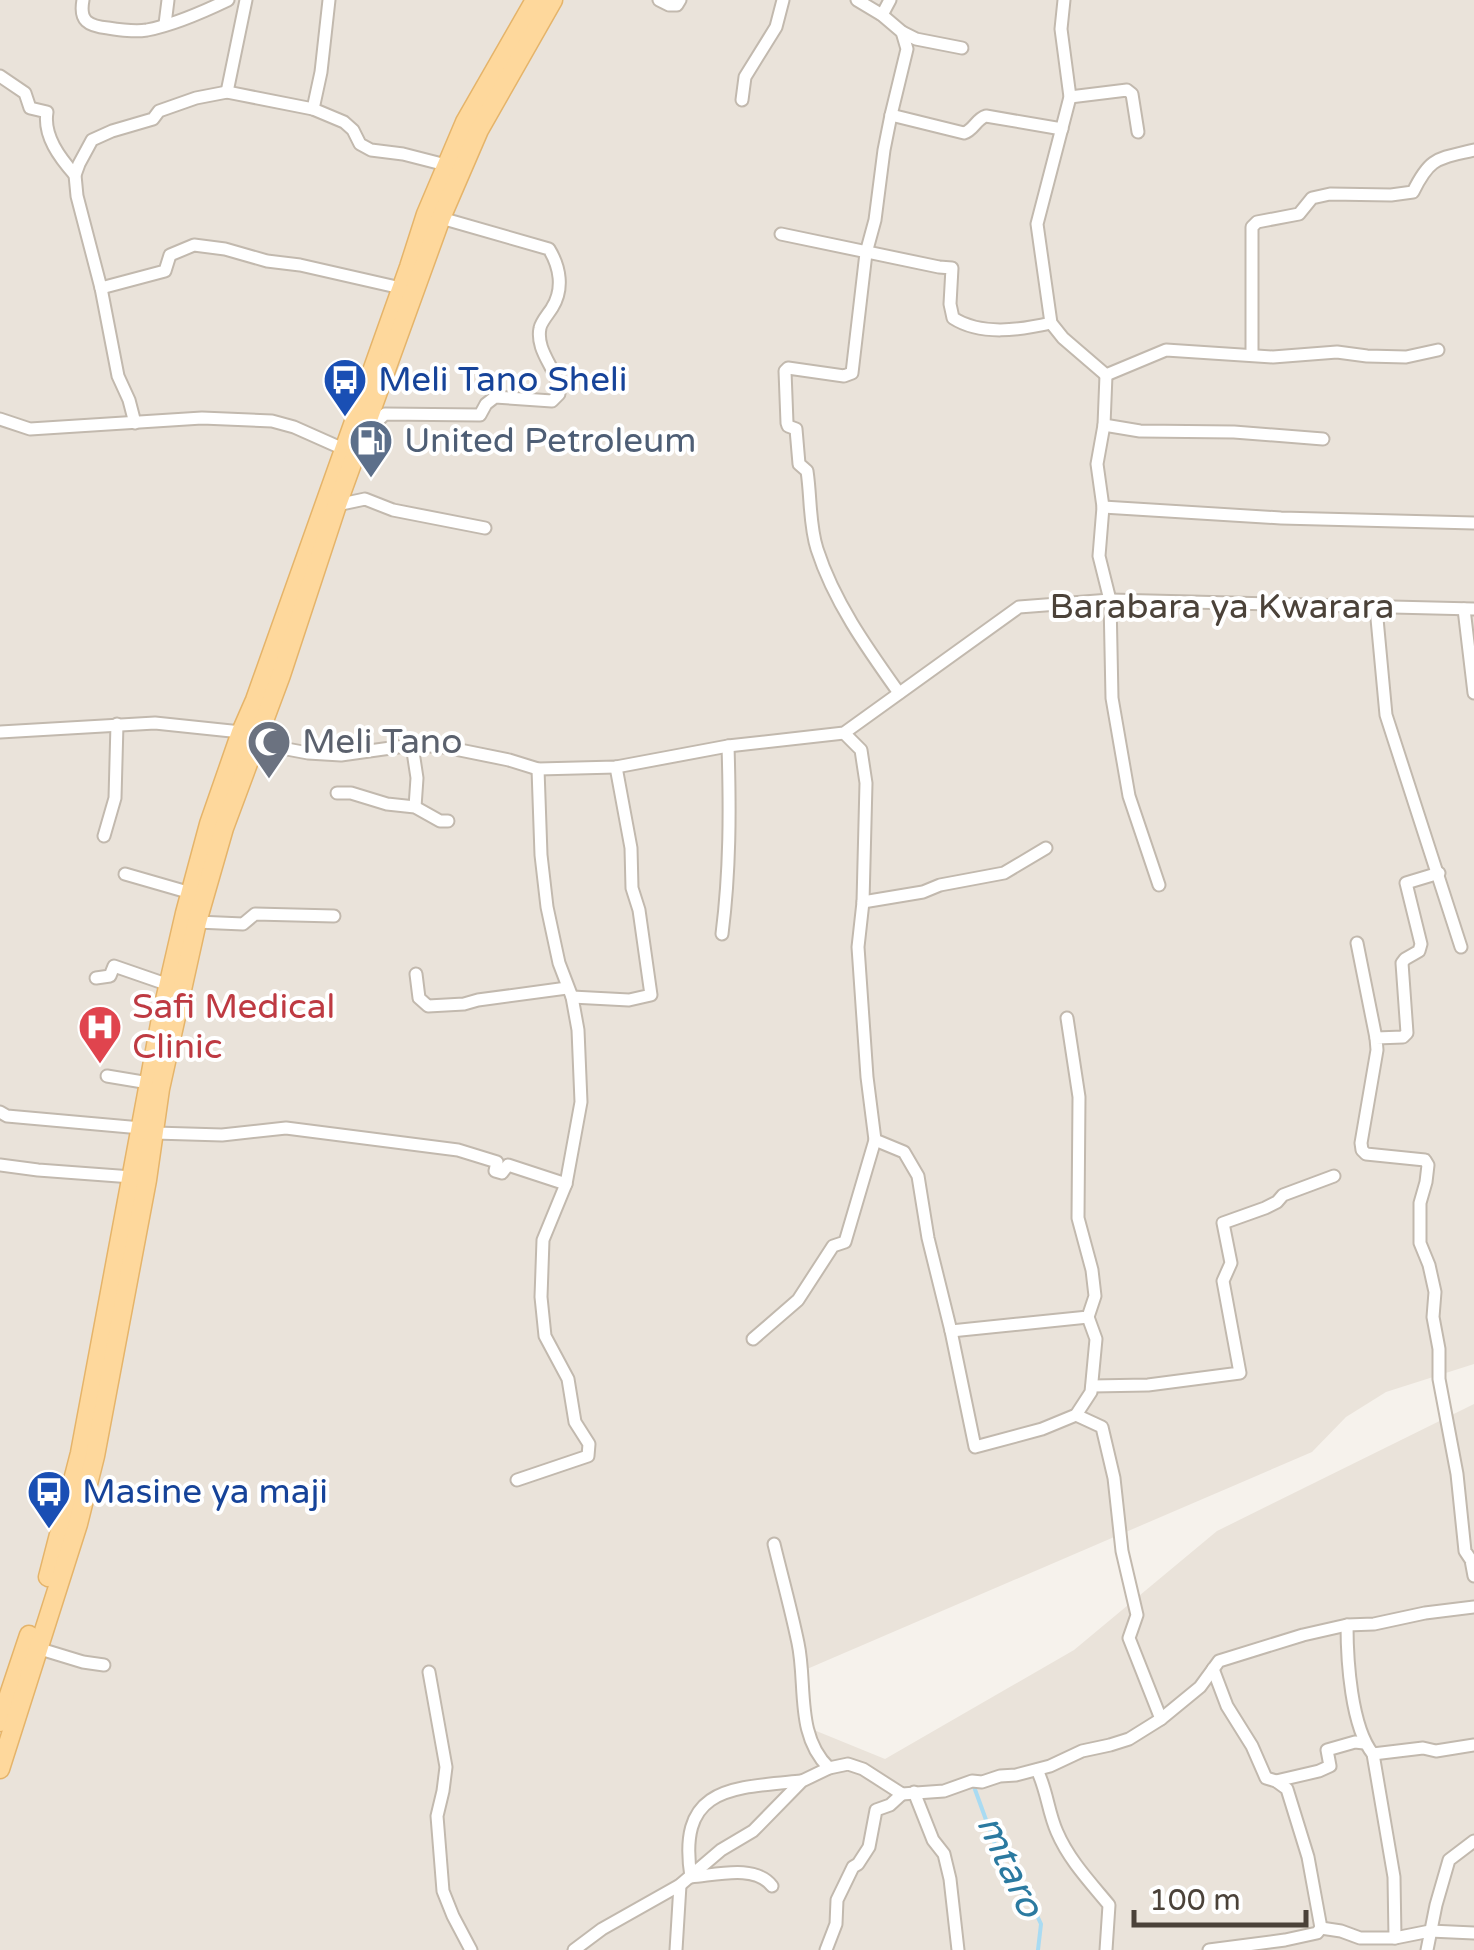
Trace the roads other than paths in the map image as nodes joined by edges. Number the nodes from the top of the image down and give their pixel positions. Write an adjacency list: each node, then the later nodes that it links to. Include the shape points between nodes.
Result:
1 (83, 0): 15 (street, via 81,12 90,25 130,31)
2 (168, 0): 15 (street)
3 (228, 0): 15 (street)
4 (246, 0): 19 (street)
5 (329, 0): 22 (street)
6 (535, 0): 27 (main road)
7 (554, 0): 29 (main road, via 478,130)
8 (659, 0): 9 (street)
9 (680, 0)
10 (783, 0): 21 (street, via 776,28 745,77)
11 (857, 0): 14 (street)
12 (890, 0): 14 (street)
13 (1064, 0): 20 (street)
14 (882, 15): 16 (street)
15 (165, 24)
16 (902, 32): 17 (street); 23 (street, via 907,49)
17 (962, 48)
18 (0, 76): 28 (street, via 25,93 30,108 47,112 49,136)
19 (227, 92): 22 (street); 28 (street, via 92,140)
20 (1070, 97): 24 (street); 25 (street, via 1127,90)
21 (742, 100)
22 (314, 109): 27 (street, via 344,122 371,150)
23 (890, 114): 24 (street, via 964,133 986,116); 31 (street)
24 (1062, 130): 34 (street, via 1037,224)
25 (1138, 132)
26 (1474, 150): 36 (street, via 1436,159 1413,192 1330,194 1312,198 1300,214 1257,222)
27 (446, 165): 33 (main road)
28 (75, 175): 32 (street)
29 (441, 218): 41 (main road); 41 (street, via 549,250 560,266 558,298 540,327 542,352 560,381 560,394 552,401 496,397 480,415 384,414)
30 (781, 234): 31 (street)
31 (866, 252): 34 (street, via 952,268 950,304 962,323 1020,330); 51 (street, via 852,374 784,371 787,423 796,429 816,547 833,588)
32 (101, 288): 33 (street, via 165,271 170,254 194,244); 39 (street)
33 (401, 288): 43 (main road)
34 (1051, 323): 37 (street)
35 (1438, 350): 36 (street, via 1406,357)
36 (1252, 355): 37 (street, via 1166,350)
37 (1106, 375): 40 (street)
38 (0, 419): 39 (street, via 30,430)
39 (134, 423): 43 (street, via 272,421)
40 (1104, 426): 42 (street); 45 (street, via 1097,464)
41 (364, 433): 43 (main road)
42 (1323, 439)
43 (350, 452): 44 (main road); 56 (main road, via 255,700)
44 (337, 505): 47 (street, via 366,500); 56 (main road)
45 (1103, 507): 46 (street); 48 (street, via 1099,556)
46 (1474, 523)
47 (485, 528)
48 (1110, 600): 49 (street, Barabara ya Kwarara); 51 (street, Barabara ya Kwarara, via 1019,607); 69 (street, via 1114,713 1129,796)
49 (1376, 608): 50 (street, Barabara ya Kwarara); 67 (street, via 1386,715)
50 (1469, 609): 52 (street)
51 (899, 693): 55 (street, Barabara ya Kwarara)
52 (1474, 693)
53 (117, 724): 54 (street, Barabara ya Kwarara); 56 (street, Barabara ya Kwarara); 64 (street, via 115,798)
54 (0, 732)
55 (844, 733): 58 (street, Barabara ya Kwarara); 71 (street, via 862,750 866,783)
56 (249, 736): 57 (street, Barabara ya Kwarara, via 276,747 341,755); 66 (main road, via 224,828)
57 (412, 745): 60 (street, Barabara ya Kwarara); 62 (street)
58 (728, 746): 59 (street, Barabara ya Kwarara); 74 (street, via 731,828)
59 (616, 767): 60 (street, Barabara ya Kwarara); 80 (street, via 651,995 629,1000)
60 (538, 768): 80 (street, via 547,907)
61 (337, 793): 62 (street)
62 (416, 807): 63 (street)
63 (448, 821)
64 (104, 836)
65 (1046, 848): 71 (street, via 1004,873)
66 (208, 857): 70 (main road); 73 (main road)
67 (1439, 873): 76 (street); 82 (street, via 1406,883 1421,944 1402,963 1407,1033)
68 (125, 874): 70 (street)
69 (1159, 884)
70 (190, 892): 79 (main road)
71 (863, 902): 87 (street, via 858,946)
72 (334, 916): 73 (street, via 255,914 243,924)
73 (198, 922): 86 (main road)
74 (722, 934)
75 (1357, 943): 82 (street)
76 (1462, 947)
77 (416, 974): 80 (street, via 419,998 428,1006)
78 (96, 978): 79 (street, via 110,976 114,966)
79 (169, 984): 84 (main road)
80 (570, 993): 91 (street, via 581,1102)
81 (1067, 1018): 92 (street, via 1079,1097 1078,1218 1095,1296)
82 (1376, 1038): 99 (street, via 1362,1150 1428,1165 1420,1243 1430,1265 1439,1379)
83 (107, 1076): 84 (street)
84 (149, 1083): 86 (main road)
85 (0, 1112): 86 (street)
86 (148, 1130): 90 (main road); 91 (street, via 222,1135 286,1128 458,1150 497,1162 502,1174 508,1164); 102 (main road, via 95,1456)
87 (874, 1140): 93 (street, via 904,1152 918,1176); 94 (street, via 844,1242 833,1246 798,1300)
88 (0, 1164): 90 (street)
89 (1334, 1176): 95 (street, via 1223,1223 1232,1263 1223,1281 1240,1372)
90 (132, 1178): 107 (main road, via 73,1485)
91 (566, 1184): 97 (street, via 544,1240 541,1297 545,1336 568,1379 588,1456)
92 (1088, 1318): 93 (street); 95 (street, via 1096,1339)
93 (950, 1331): 96 (street, via 974,1447)
94 (754, 1339)
95 (1092, 1386): 96 (street)
96 (1076, 1415): 106 (street, via 1102,1427 1137,1615 1129,1638)
97 (517, 1480)
98 (774, 1544): 111 (street, via 803,1670 804,1722)
99 (1474, 1576)
100 (1474, 1607): 101 (street)
101 (1347, 1625): 104 (street, via 1219,1661); 108 (street, via 1347,1665)
102 (37, 1648): 103 (street); 112 (main road)
103 (104, 1665)
104 (1213, 1670): 106 (street); 115 (street, via 1266,1778)
105 (429, 1672): 124 (street, via 446,1767 436,1816 443,1890)
106 (1160, 1719): 113 (street, via 1110,1746)
107 (0, 1722)
108 (1364, 1742): 110 (street); 115 (street, via 1327,1750 1330,1766 1319,1771)
109 (1474, 1746): 110 (street)
110 (1374, 1754): 123 (street, via 1394,1876)
111 (830, 1768): 114 (street); 116 (street, via 863,1768)
112 (0, 1769)
113 (1036, 1770): 116 (street); 129 (street, via 1072,1861 1109,1906)
114 (802, 1781): 118 (street, via 753,1831); 118 (street, via 719,1793 703,1805 689,1830)
115 (1276, 1781): 120 (street, via 1287,1789 1308,1858)
116 (908, 1793): 127 (street, via 876,1810 868,1847 837,1900); 128 (street, via 944,1854)
117 (1474, 1841): 121 (street, via 1449,1860)
118 (685, 1881): 119 (street, via 753,1873); 125 (street); 126 (street)
119 (772, 1886)
120 (1320, 1928): 123 (street); 130 (street)
121 (1430, 1932): 122 (street); 123 (street); 131 (street)
122 (1474, 1933)
123 (1395, 1938)
124 (471, 1950)
125 (574, 1950)
126 (676, 1950)
127 (826, 1950)
128 (958, 1950)
129 (1106, 1950)
130 (1210, 1950)
131 (1427, 1950)

